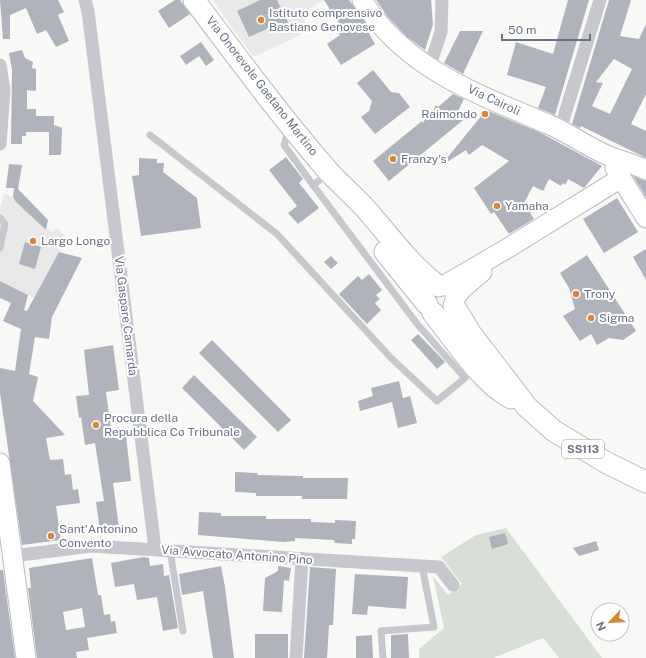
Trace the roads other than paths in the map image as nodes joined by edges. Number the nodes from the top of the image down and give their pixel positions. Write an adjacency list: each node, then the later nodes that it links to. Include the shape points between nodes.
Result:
1 (194, 0): 8 (main road, Via Onorevole Gaetano Martino)
2 (362, 0): 7 (street, Via Cairoli, via 396,42)
3 (442, 0): 7 (street, via 441,32)
4 (600, 0): 9 (street)
5 (87, 4): 25 (street, Via Gaspare Camarda)
6 (0, 65): 11 (street, via 4,90)
7 (429, 68): 9 (street, Via Cairoli, via 484,97)
8 (290, 124): 14 (main road, Via Onorevole Gaetano Martino); 16 (lane, via 284,145)
9 (560, 130): 12 (street, Via Cairoli)
10 (150, 135): 16 (lane, via 277,234 391,358 437,402 465,378 418,325)
11 (0, 144)
12 (609, 156): 13 (street, Via Cairoli); 15 (street)
13 (646, 170)
14 (330, 172): 16 (lane); 20 (main road, Via Onorevole Gaetano Martino, via 426,277); 21 (main road, Via Onorevole Gaetano Martino, via 365,227)
15 (621, 178): 18 (street); 20 (street, via 508,248 462,289)
16 (313, 185)
17 (0, 218): 19 (lane, via 5,224)
18 (646, 218)
19 (0, 248)
20 (448, 294): 21 (main road, via 446,314 439,315); 22 (main road, Via Onorevole Gaetano Martino, via 471,334)
21 (430, 309): 22 (main road, Via Onorevole Gaetano Martino, via 472,362 495,386)
22 (527, 406): 24 (main road, Via Onorevole Gaetano Martino / SS113, via 554,431 575,445 607,464)
23 (0, 463): 27 (street)
24 (646, 482)
25 (155, 550): 26 (street, Via Avvocato Antonino Pino); 27 (street, Via Avvocato Antonino Pino, via 91,546)
26 (170, 550): 28 (street, Via Avvocato Antonino Pino); 31 (lane)
27 (13, 556): 32 (street)
28 (302, 558): 29 (street, Via Avvocato Antonino Pino); 33 (street)
29 (422, 566): 30 (street, Via Avvocato Antonino Pino, via 440,567); 34 (lane, via 434,627 381,631)
30 (453, 585)
31 (183, 630)
32 (26, 658)
33 (296, 658)
34 (383, 658)

